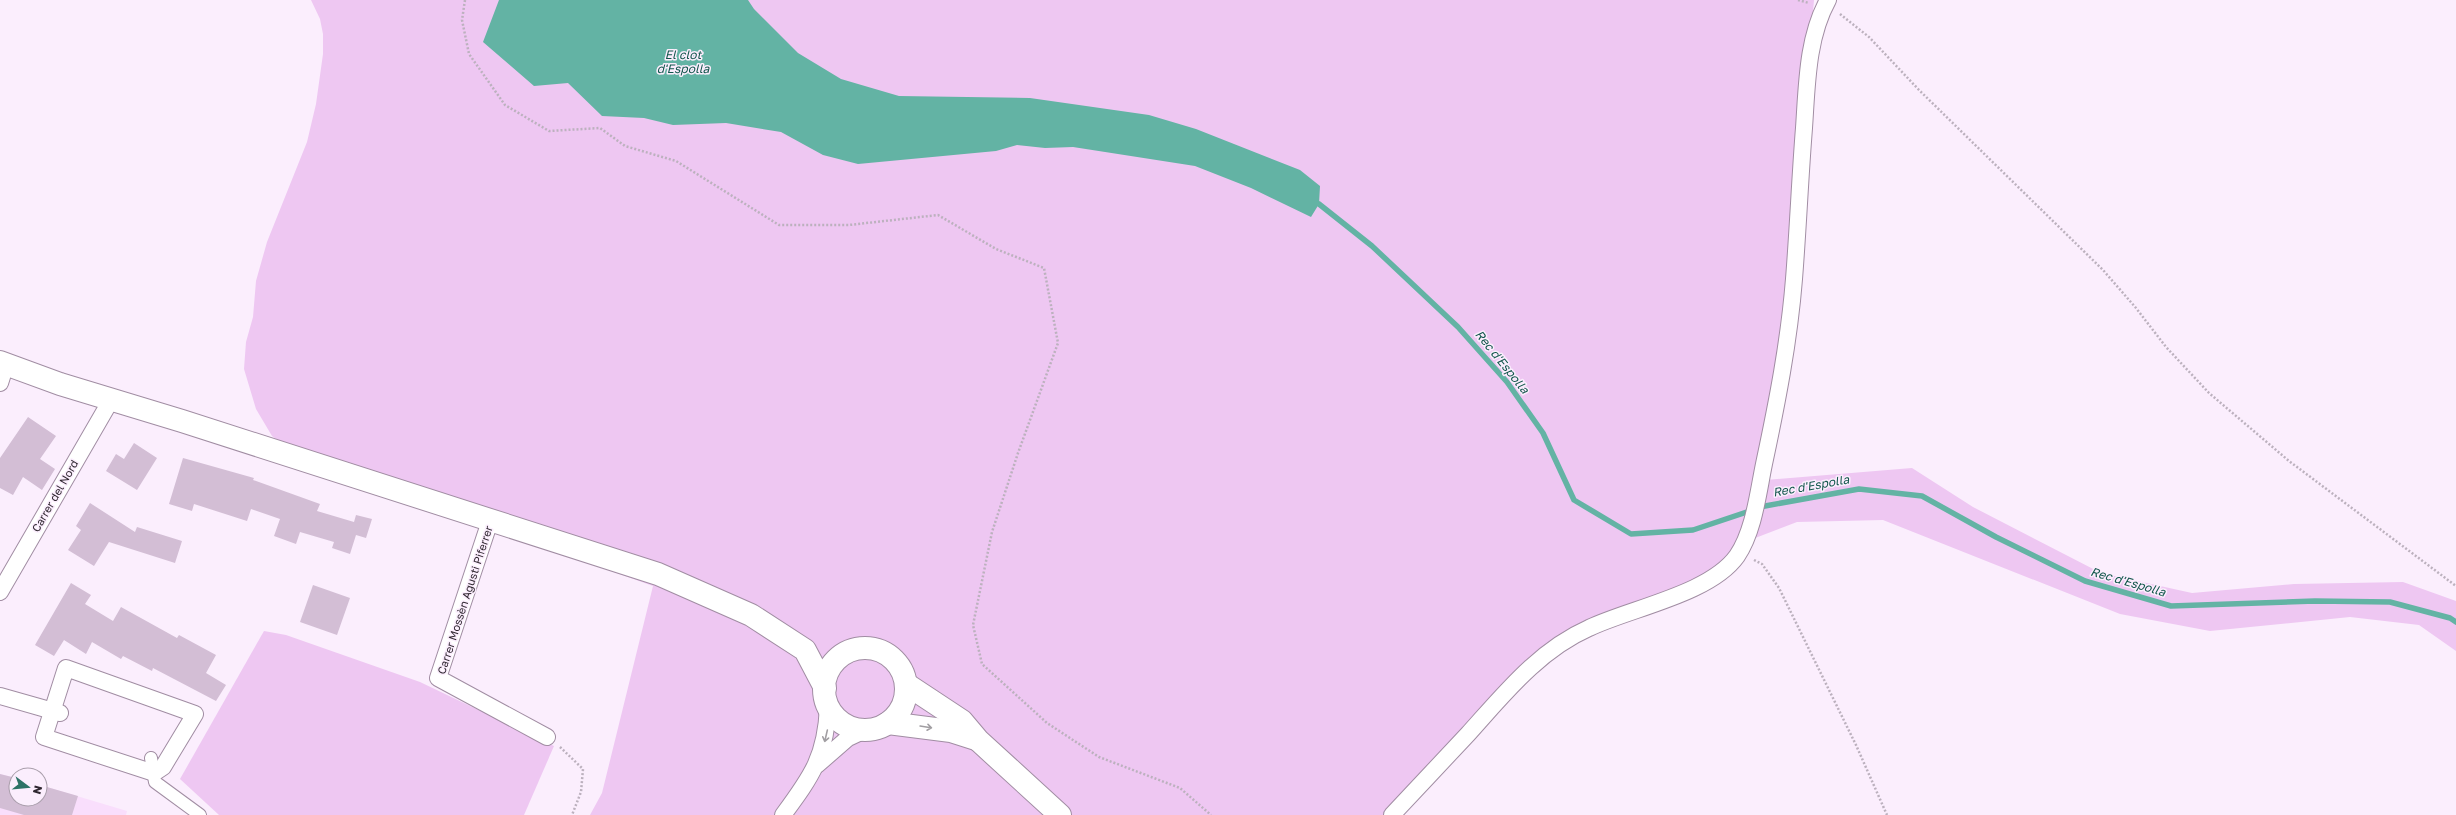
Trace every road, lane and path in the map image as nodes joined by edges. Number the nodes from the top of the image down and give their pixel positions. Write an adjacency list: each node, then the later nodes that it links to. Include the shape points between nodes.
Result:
1 (465, 0): 25 (path, via 462,20 469,54 505,105 549,131 600,128 625,146 676,160 779,225 849,225 938,215 996,249 1044,268 1058,343 992,532 973,625 982,664 1046,723 1100,757 1180,788)
2 (1826, 4): 6 (street, via 1814,36 1809,64 1794,282 1783,372 1757,498); 7 (path, via 1864,33 2103,270 2166,347 2214,398 2310,478)
3 (2, 370): 4 (main road)
4 (111, 400): 5 (main road); 8 (street, Carrer del Nord)
5 (490, 521): 9 (main road, via 658,574 751,615); 17 (street, Carrer Mossèn Agusti Piferrer, via 438,678)
6 (1738, 553): 26 (street, via 1728,567 1714,578 1676,595 1614,617 1561,642 1524,673); 27 (path, via 1762,564 1779,588 1856,745)
7 (2456, 586)
8 (0, 592)
9 (805, 650): 10 (main road); 13 (main road)
10 (849, 652): 11 (main road, via 864,648 886,654 897,663); 13 (main road, via 832,666)
11 (906, 684): 15 (main road, via 902,706); 18 (main road, via 962,721)
12 (0, 696): 14 (street)
13 (827, 697): 16 (main road, via 843,723); 20 (street, one-way to 20, via 827,734)
14 (60, 713)
15 (888, 723): 16 (main road); 18 (main road, one-way to 18, via 951,731)
16 (865, 730): 20 (street, via 848,738)
17 (547, 737): 22 (path, via 583,769 581,792)
18 (978, 740): 24 (main road)
19 (152, 765): 19 (street, via 163,767 195,714 66,668 44,737); 21 (street, via 155,782)
20 (817, 765): 23 (street)
21 (200, 815)
22 (572, 815)
23 (783, 815)
24 (1060, 815)
25 (1211, 815)
26 (1392, 815)
27 (1887, 815)

